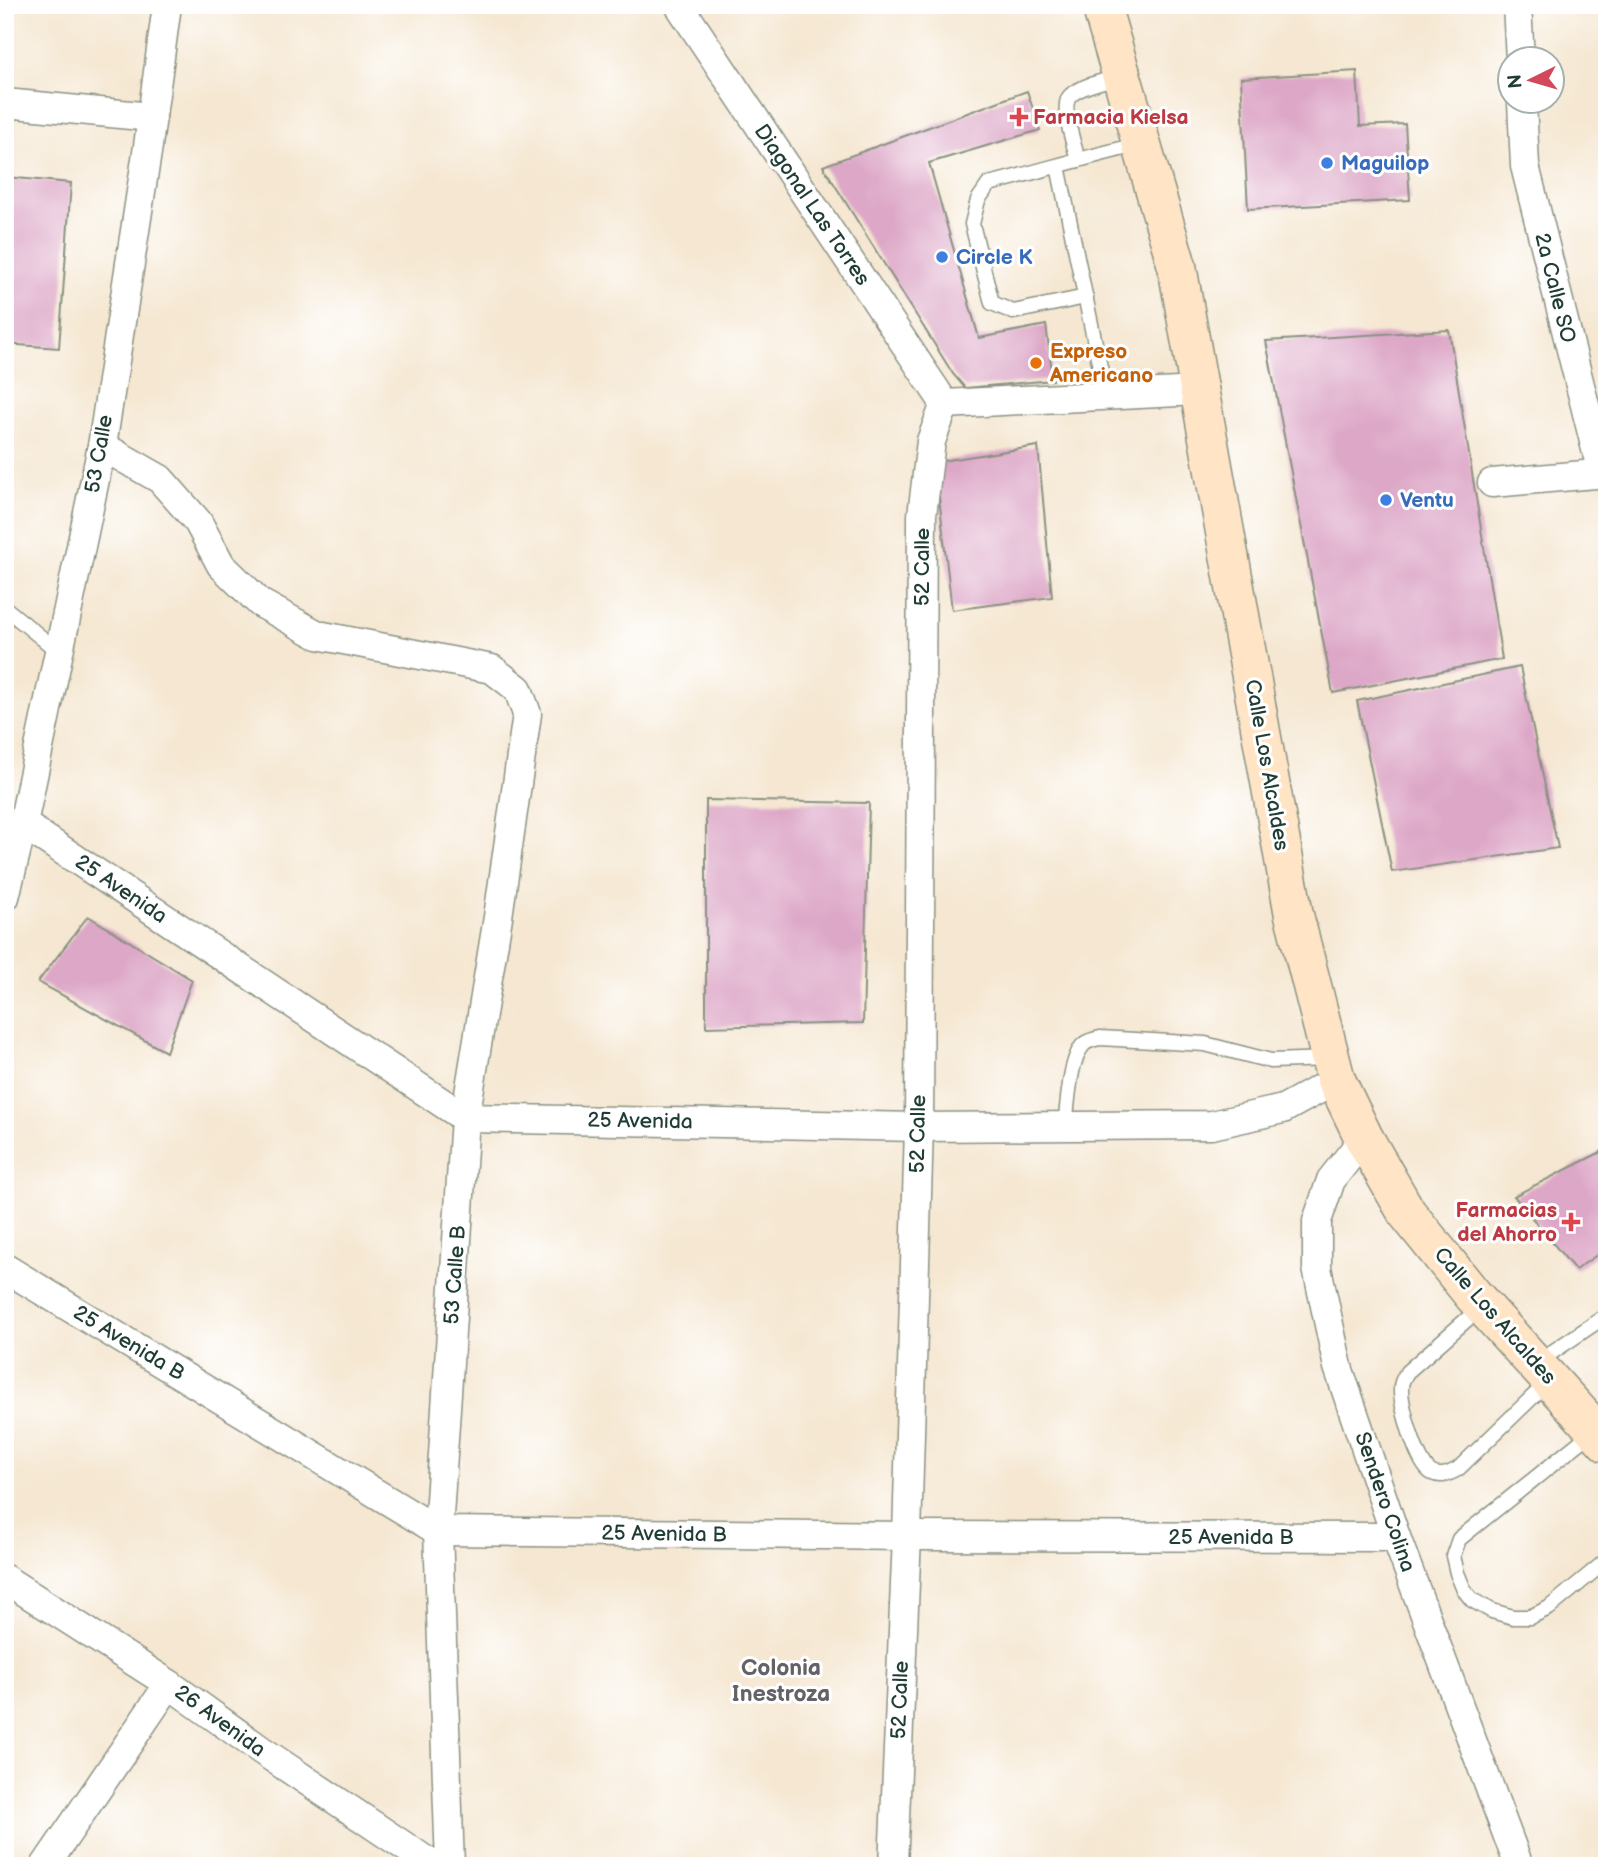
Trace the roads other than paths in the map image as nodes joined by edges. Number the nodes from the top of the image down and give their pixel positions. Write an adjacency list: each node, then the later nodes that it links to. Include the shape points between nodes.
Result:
1 (167, 5): 9 (street, 53 Calle)
2 (679, 5): 16 (street, Diagonal Las Torres)
3 (1101, 5): 6 (main road, Calle Los Alcaldes)
4 (1517, 5): 5 (street)
5 (1519, 46)
6 (1122, 75): 10 (main road, Calle Los Alcaldes); 11 (lane, via 1069,97 1068,119)
7 (5, 103): 9 (street)
8 (1523, 116): 18 (street, 2a Calle SO, via 1525,166)
9 (152, 117): 17 (street, 53 Calle)
10 (1142, 144): 11 (lane); 14 (main road, Calle Los Alcaldes, via 1177,266)
11 (1078, 160): 12 (lane)
12 (1058, 166): 13 (lane); 13 (lane, via 989,184 978,200 972,224 992,303 1013,312)
13 (1086, 297): 15 (lane)
14 (1198, 391): 15 (street); 24 (main road, Calle Los Alcaldes, via 1294,915)
15 (1106, 396): 16 (street)
16 (945, 404): 27 (street, 52 Calle, via 931,441 922,515)
17 (102, 446): 21 (street, 53 Calle); 25 (street, 53 Calle B, via 160,479 198,522 222,565 260,603 318,635 492,669 518,689 527,714)
18 (1604, 473): 19 (street)
19 (1492, 483)
20 (5, 608): 21 (lane)
21 (59, 652): 22 (street, 53 Calle)
22 (23, 824): 23 (street, 53 Calle); 25 (street, 25 Avenida)
23 (5, 897)
24 (1334, 1069): 26 (street, 25 Avenida, via 1283,1110 1212,1125); 26 (lane, via 1271,1061 1205,1044 1100,1038 1086,1043 1079,1052); 28 (main road, Calle Los Alcaldes)
25 (465, 1118): 27 (street, 25 Avenida); 34 (street, 53 Calle B)
26 (1065, 1126): 27 (street, 25 Avenida)
27 (919, 1127): 35 (street, 52 Calle)
28 (1364, 1138): 30 (main road, Calle Los Alcaldes, via 1407,1213); 36 (street, Sendero Colina, via 1327,1190 1317,1221 1317,1268 1338,1367)
29 (5, 1268): 34 (street, 25 Avenida B)
30 (1483, 1306): 32 (main road, Calle Los Alcaldes); 32 (lane, via 1406,1372 1400,1385 1422,1463 1445,1476 1458,1469)
31 (1607, 1315): 32 (lane)
32 (1543, 1372): 33 (main road, Calle Los Alcaldes)
33 (1601, 1437): 37 (lane, via 1459,1539 1453,1556 1472,1600 1513,1617 1530,1617 1549,1608)
34 (438, 1531): 35 (street, 25 Avenida B); 42 (street, 53 Calle B)
35 (907, 1536): 36 (street, 25 Avenida B); 43 (street, 52 Calle)
36 (1396, 1537): 44 (street, Sendero Colina)
37 (1607, 1560)
38 (5, 1579): 39 (street, 26 Avenida)
39 (169, 1685): 40 (street); 41 (street, 26 Avenida)
40 (45, 1866)
41 (434, 1866)
42 (450, 1866)
43 (894, 1866)
44 (1519, 1866)

